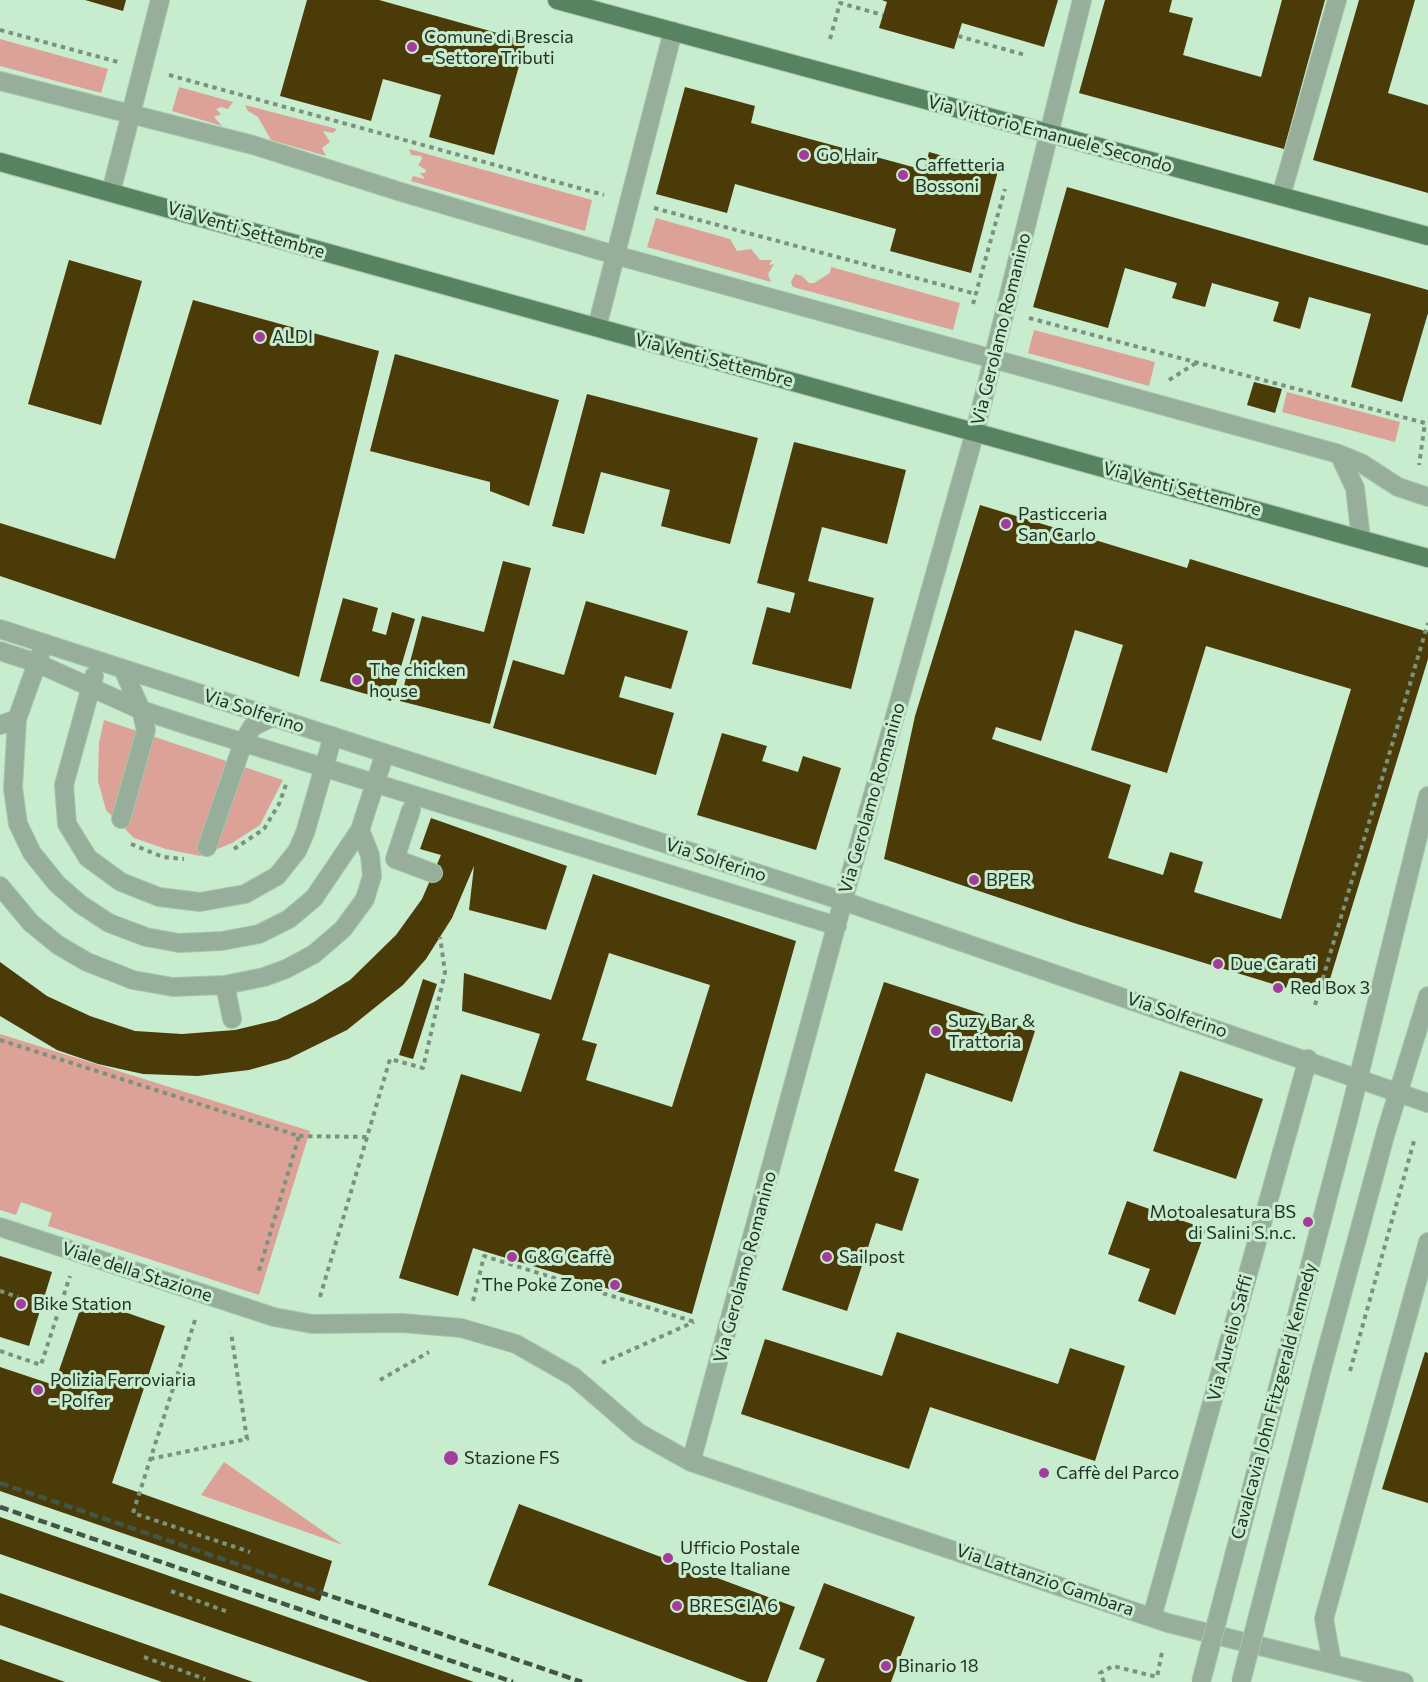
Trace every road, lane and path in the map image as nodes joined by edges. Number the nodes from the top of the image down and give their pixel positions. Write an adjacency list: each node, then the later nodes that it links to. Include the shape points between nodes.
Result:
1 (160, 0): 14 (street)
2 (557, 0): 7 (main road, Via Vittorio Emanuele Secondo)
3 (1082, 0): 15 (street, Via Gerolamo Romanino)
4 (1337, 0): 20 (street)
5 (883, 15): 9 (path, via 840,3)
6 (0, 30): 11 (path)
7 (673, 31): 15 (main road, Via Vittorio Emanuele Secondo); 23 (street)
8 (958, 36): 10 (path)
9 (830, 39)
10 (1025, 55)
11 (115, 61)
12 (163, 74): 19 (path)
13 (0, 81): 14 (street)
14 (131, 114): 18 (street); 23 (street, via 253,145)
15 (1050, 134): 20 (main road, Via Vittorio Emanuele Secondo); 28 (street, Via Gerolamo Romanino)
16 (0, 162): 18 (main road, Via Venti Settembre)
17 (1006, 186): 24 (path)
18 (111, 192): 27 (main road, Via Venti Settembre)
19 (607, 196)
20 (1281, 196): 22 (main road, Via Vittorio Emanuele Secondo)
21 (651, 218): 24 (path, via 654,208)
22 (1428, 236)
23 (615, 255): 27 (street); 28 (street)
24 (976, 294): 25 (path)
25 (973, 304)
26 (1022, 317): 31 (path, via 1425,423)
27 (597, 327): 29 (main road, Via Venti Settembre)
28 (993, 361): 29 (street, Via Gerolamo Romanino); 30 (street)
29 (975, 432): 33 (main road, Via Venti Settembre); 61 (street, Via Gerolamo Romanino)
30 (1339, 454): 32 (street, via 1398,487); 33 (street, via 1355,488)
31 (1419, 465)
32 (1428, 497)
33 (1361, 539): 34 (main road, Via Venti Settembre)
34 (1428, 558)
35 (1428, 623): 66 (path)
36 (0, 629): 37 (street, Via Solferino)
37 (44, 643): 39 (street, Via Solferino); 40 (street)
38 (0, 651): 40 (street)
39 (99, 661): 41 (street, Via Solferino); 42 (street)
40 (37, 663): 42 (street); 45 (street)
41 (123, 669): 43 (street); 44 (street, Via Solferino)
42 (91, 686): 43 (street); 49 (street, via 64,785 67,824 88,858 121,882 159,897 200,902 245,894 277,876 297,851)
43 (141, 710): 47 (street); 54 (street, via 146,730)
44 (273, 717): 46 (street, Via Solferino); 47 (street, via 252,727)
45 (8, 722): 55 (street, via 18,824 32,853 57,884 80,904 146,937 179,943 259,934 314,898)
46 (333, 736): 48 (street, Via Solferino); 49 (street)
47 (243, 743): 49 (street); 56 (street)
48 (385, 753): 51 (street); 61 (street, Via Solferino)
49 (325, 769): 51 (street)
50 (289, 778): 57 (path, via 264,829)
51 (374, 785): 55 (street); 62 (street)
52 (1428, 796): 70 (street)
53 (411, 810): 59 (street, via 395,859)
54 (122, 827): 58 (path, via 130,843 164,857)
55 (360, 830): 64 (street, via 370,855 372,876 365,899 343,929 314,954 286,969)
56 (207, 847)
57 (233, 850)
58 (191, 860)
59 (433, 873)
60 (0, 886): 64 (street, via 31,922 58,945 87,962 133,980 163,985)
61 (843, 901): 62 (street, Via Gerolamo Romanino); 69 (street, Via Solferino)
62 (837, 926): 90 (street, Via Gerolamo Romanino)
63 (440, 937): 74 (path, via 445,972 423,1068 390,1059)
64 (225, 985): 67 (street)
65 (1428, 996): 71 (street)
66 (1315, 1005)
67 (232, 1019)
68 (0, 1040): 73 (path)
69 (1308, 1059): 70 (street, Via Solferino); 94 (street, Via Aurelio Saffi)
70 (1359, 1078): 71 (street, Via Solferino); 100 (street, Cavalcavia John Fitzgerald Kennedy, bridge)
71 (1400, 1093): 72 (street, Via Solferino); 101 (street, bridge, via 1386,1132)
72 (1428, 1103)
73 (299, 1136): 74 (path); 78 (path)
74 (367, 1137): 83 (path)
75 (0, 1227): 83 (street, Viale della Stazione, via 274,1317)
76 (1428, 1242): 97 (street, via 1324,1619)
77 (71, 1272): 85 (path, via 41,1365)
78 (258, 1274)
79 (0, 1291): 80 (path)
80 (18, 1297)
81 (473, 1301): 87 (path, via 484,1256 695,1322)
82 (197, 1314): 89 (path)
83 (312, 1324): 90 (street, Via Lattanzio Gambara, via 449,1327 516,1344 574,1377 639,1434)
84 (231, 1332): 89 (path, via 247,1439)
85 (0, 1351)
86 (430, 1352): 88 (path)
87 (602, 1363)
88 (380, 1380)
89 (150, 1460): 91 (path, via 133,1513)
90 (691, 1462): 94 (street, Via Lattanzio Gambara)
91 (250, 1552)
92 (171, 1591): 93 (path)
93 (228, 1612)
94 (1152, 1617): 97 (street, Via Lattanzio Gambara)
95 (1162, 1652): 99 (path, via 1157,1677 1113,1666 1100,1673)
96 (144, 1657): 98 (path)
97 (1337, 1664): 102 (street); 103 (street, Via Lattanzio Gambara)
98 (205, 1679)
99 (1104, 1682)
100 (1202, 1682)
101 (1241, 1682)
102 (1352, 1682)
103 (1404, 1682)

